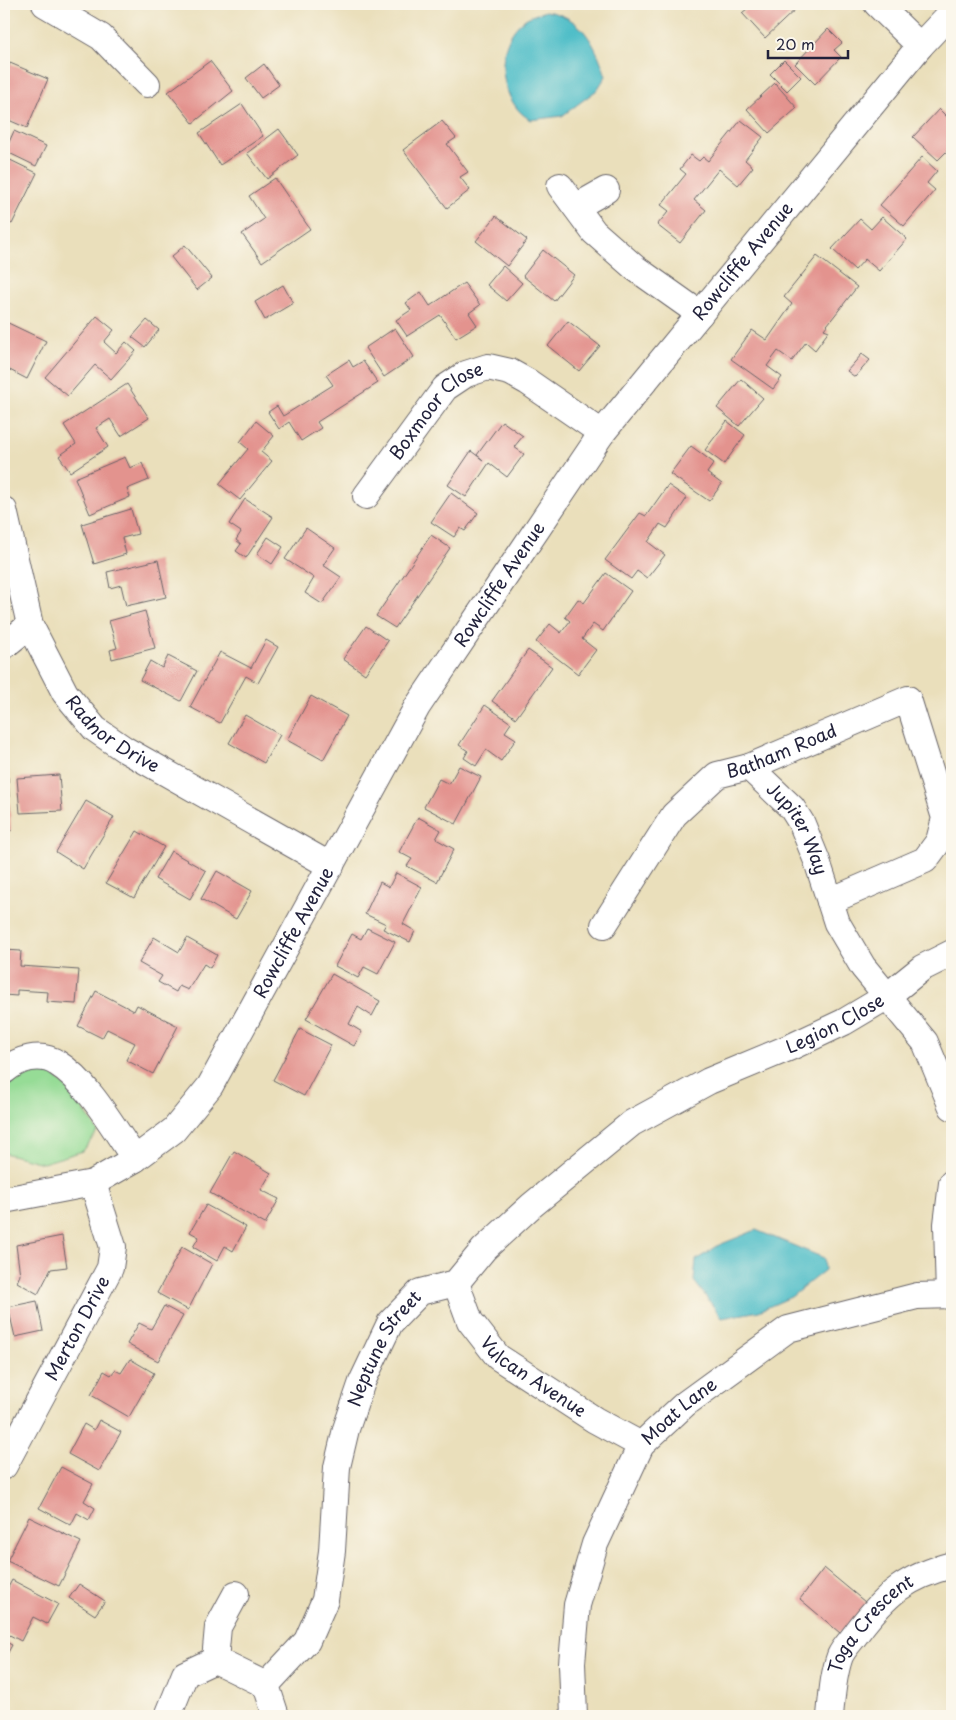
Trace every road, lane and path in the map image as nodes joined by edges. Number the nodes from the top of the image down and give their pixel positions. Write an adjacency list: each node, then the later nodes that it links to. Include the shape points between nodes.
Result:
1 (45, 4): 5 (street, via 101,37)
2 (877, 4): 4 (street)
3 (952, 12): 4 (street, Rowcliffe Avenue)
4 (920, 46): 9 (street, Rowcliffe Avenue)
5 (147, 84)
6 (560, 186): 8 (street)
7 (606, 190): 8 (street)
8 (576, 208): 9 (street, via 594,232 635,268)
9 (700, 314): 10 (street, Rowcliffe Avenue)
10 (602, 433): 11 (street, Boxmoor Close, via 528,382 510,372 488,367 466,374 445,388); 17 (street, Rowcliffe Avenue, via 416,707)
11 (366, 496)
12 (4, 510): 13 (street, Radnor Drive)
13 (30, 625): 14 (street); 17 (street, Radnor Drive, via 65,693 95,729 124,749)
14 (4, 646)
15 (908, 700): 16 (street, Batham Road); 18 (street, Jupiter Way, via 945,818 939,842 924,860)
16 (749, 767): 18 (street, Jupiter Way, via 792,808 802,824); 19 (street, Batham Road, via 717,775 674,815)
17 (331, 866): 24 (street, Rowcliffe Avenue, via 210,1086 174,1130)
18 (830, 901): 21 (street, Jupiter Way, via 837,924 863,968)
19 (604, 925)
20 (952, 953): 21 (street, Legion Close, via 922,968)
21 (886, 997): 23 (street, Jupiter Way, via 925,1042); 28 (street, Legion Close, via 844,1022 709,1081 632,1123 531,1206 484,1249)
22 (4, 1071): 24 (street, via 23,1060 40,1057 56,1062 83,1087)
23 (952, 1107)
24 (135, 1159): 25 (street, Rowcliffe Avenue)
25 (93, 1183): 27 (street, Rowcliffe Avenue); 31 (street, Merton Drive, via 113,1247 110,1268)
26 (952, 1183): 29 (street, via 947,1224)
27 (4, 1199)
28 (456, 1283): 30 (street, Vulcan Avenue, via 470,1321 498,1357 595,1420); 35 (street, Neptune Street, via 420,1292 390,1323 362,1382 337,1467 332,1551 325,1600 307,1641)
29 (951, 1296): 30 (street, Moat Lane, via 917,1296 788,1329 685,1404)
30 (641, 1445): 38 (street, Moat Lane, via 595,1544 578,1606 572,1663)
31 (4, 1466)
32 (952, 1565): 39 (street, Toga Crescent, via 926,1572 894,1590 869,1616 841,1655 833,1685)
33 (236, 1594): 34 (street, via 218,1628)
34 (215, 1660): 35 (street); 36 (street, via 186,1674)
35 (266, 1685): 37 (street)
36 (168, 1716)
37 (276, 1716)
38 (574, 1716)
39 (830, 1716)

